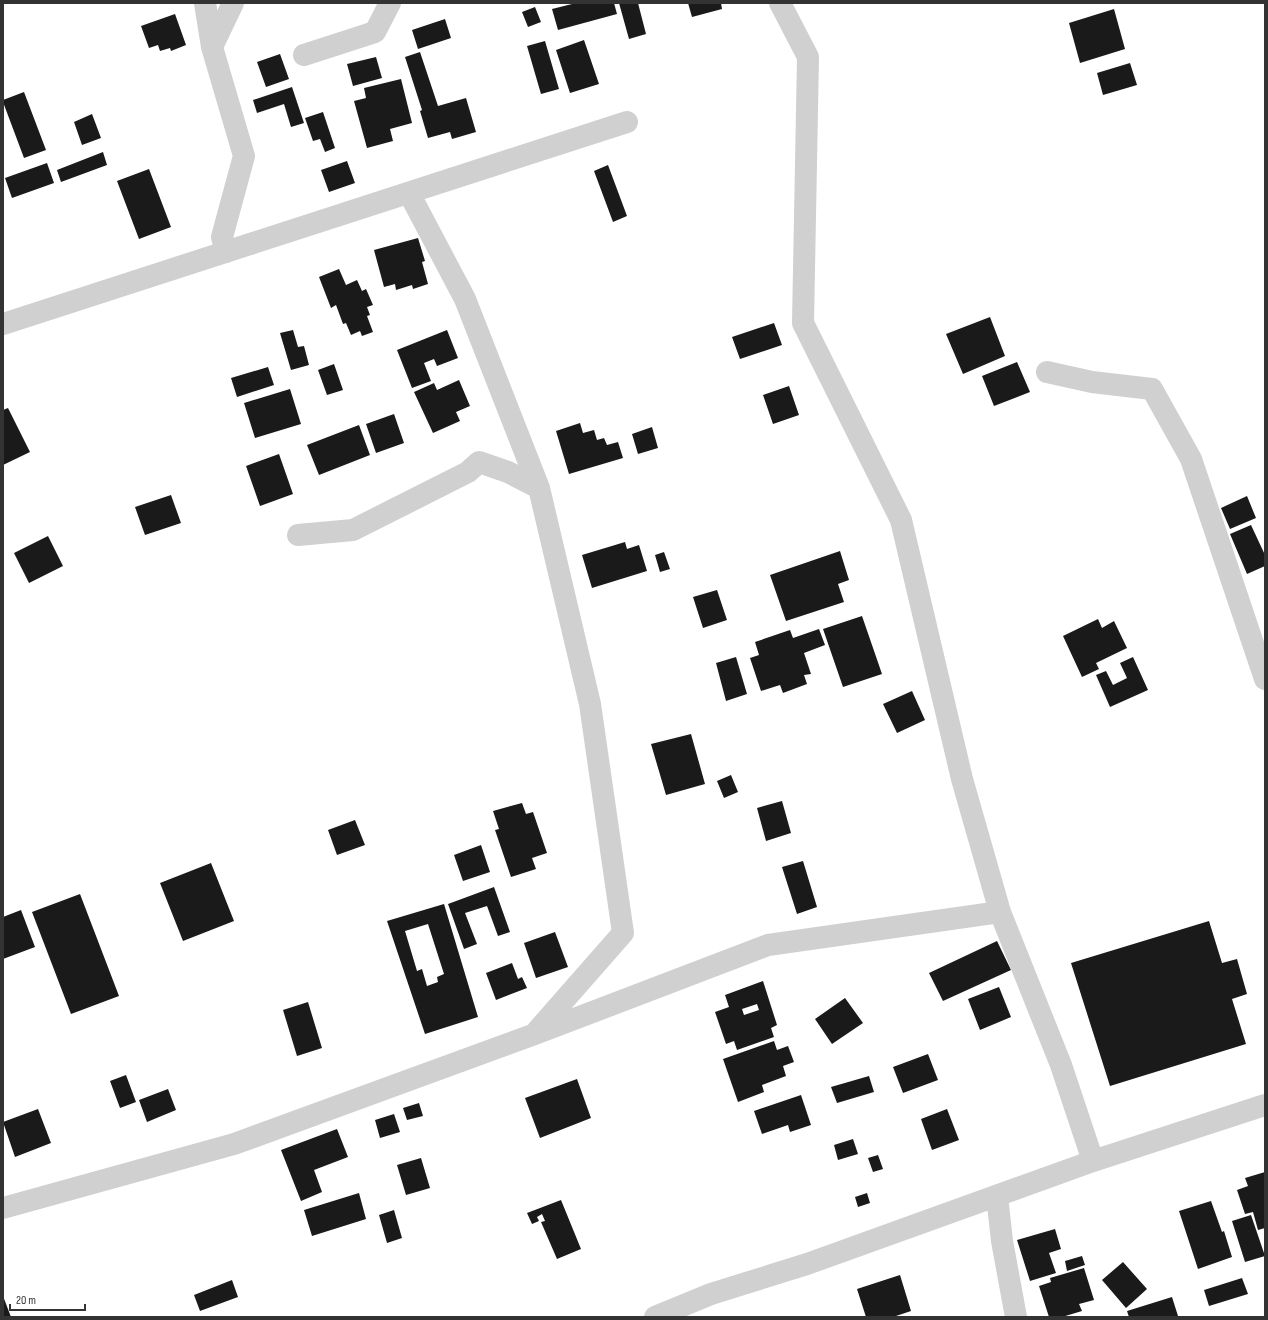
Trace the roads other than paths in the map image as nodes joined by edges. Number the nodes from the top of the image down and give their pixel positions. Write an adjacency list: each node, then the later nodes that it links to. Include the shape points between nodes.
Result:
1 (205, 3): 5 (street)
2 (233, 3): 5 (street)
3 (390, 3): 6 (street, via 375,32)
4 (780, 3): 15 (street, via 808,57 802,322 901,520 962,779)
5 (212, 47): 9 (street, via 244,156 222,237)
6 (304, 55)
7 (627, 122): 8 (street)
8 (409, 193): 9 (street); 12 (street, via 465,299)
9 (226, 252): 10 (street)
10 (3, 324)
11 (1047, 372): 14 (street, via 1092,382 1152,388 1191,459)
12 (539, 488): 13 (street, via 508,472 479,462 468,472 353,530); 16 (street, via 590,704 623,933)
13 (298, 535)
14 (1265, 679)
15 (1000, 912): 16 (street, via 768,945); 18 (street, via 1061,1065)
16 (535, 1034): 20 (street, via 234,1144)
17 (1265, 1105): 18 (street)
18 (1093, 1160): 19 (street)
19 (997, 1196): 21 (street, via 806,1264 712,1294); 22 (street)
20 (3, 1208)
21 (655, 1317)
22 (1016, 1317)

